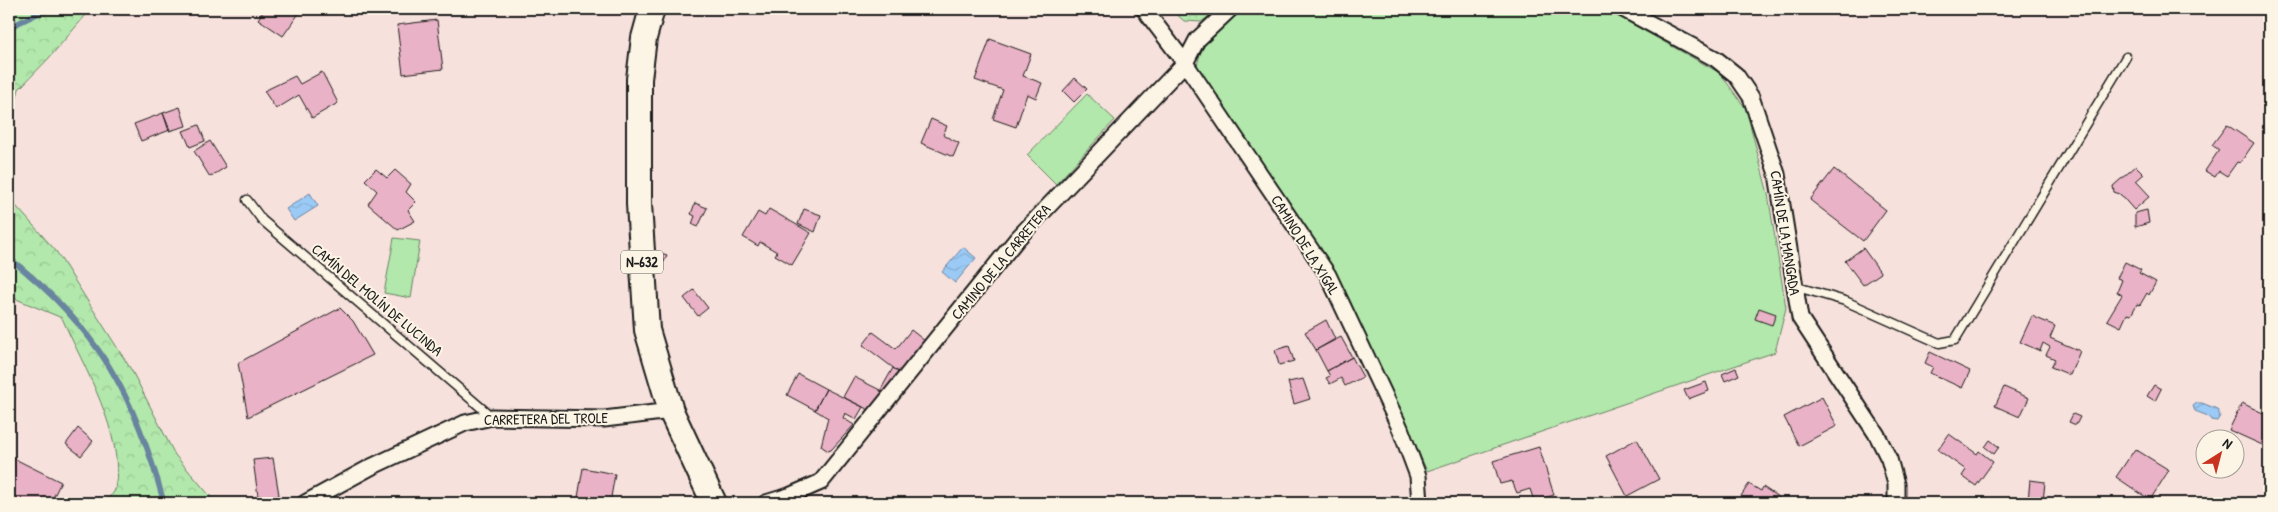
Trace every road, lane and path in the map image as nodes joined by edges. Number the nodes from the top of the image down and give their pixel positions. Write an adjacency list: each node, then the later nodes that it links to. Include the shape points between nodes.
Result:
1 (652, 9): 9 (highway, N-632, via 644,38 639,79 639,204 647,330)
2 (1144, 9): 6 (street, CAMINO DE LA XIGAL)
3 (1230, 9): 6 (street, CAMINO DE LA CARRETERA, via 1197,40)
4 (1623, 9): 8 (street, CAMÍN DE LA MANGADA, via 1716,58 1736,75 1751,96 1777,174)
5 (2126, 57): 8 (lane, via 1955,340 1940,343 1844,301)
6 (1185, 63): 13 (street, CAMINO DE LA CARRETERA, via 1017,239 821,482); 14 (street, CAMINO DE LA XIGAL, via 1328,275 1400,428 1418,476)
7 (247, 200): 10 (lane, CAMÍN DEL MOLÍN DE LUCINDA, via 262,220)
8 (1794, 286): 15 (street, CAMÍN DE LA MANGADA, via 1800,318 1889,459 1896,484)
9 (671, 411): 10 (street, CARRETERA DEL TROLE, via 604,418); 12 (highway, N-632)
10 (492, 418): 11 (street, CARRETERA DEL TROLE, via 465,423 371,467)
11 (305, 503)
12 (714, 503)
13 (766, 503)
14 (1420, 503)
15 (1896, 503)

